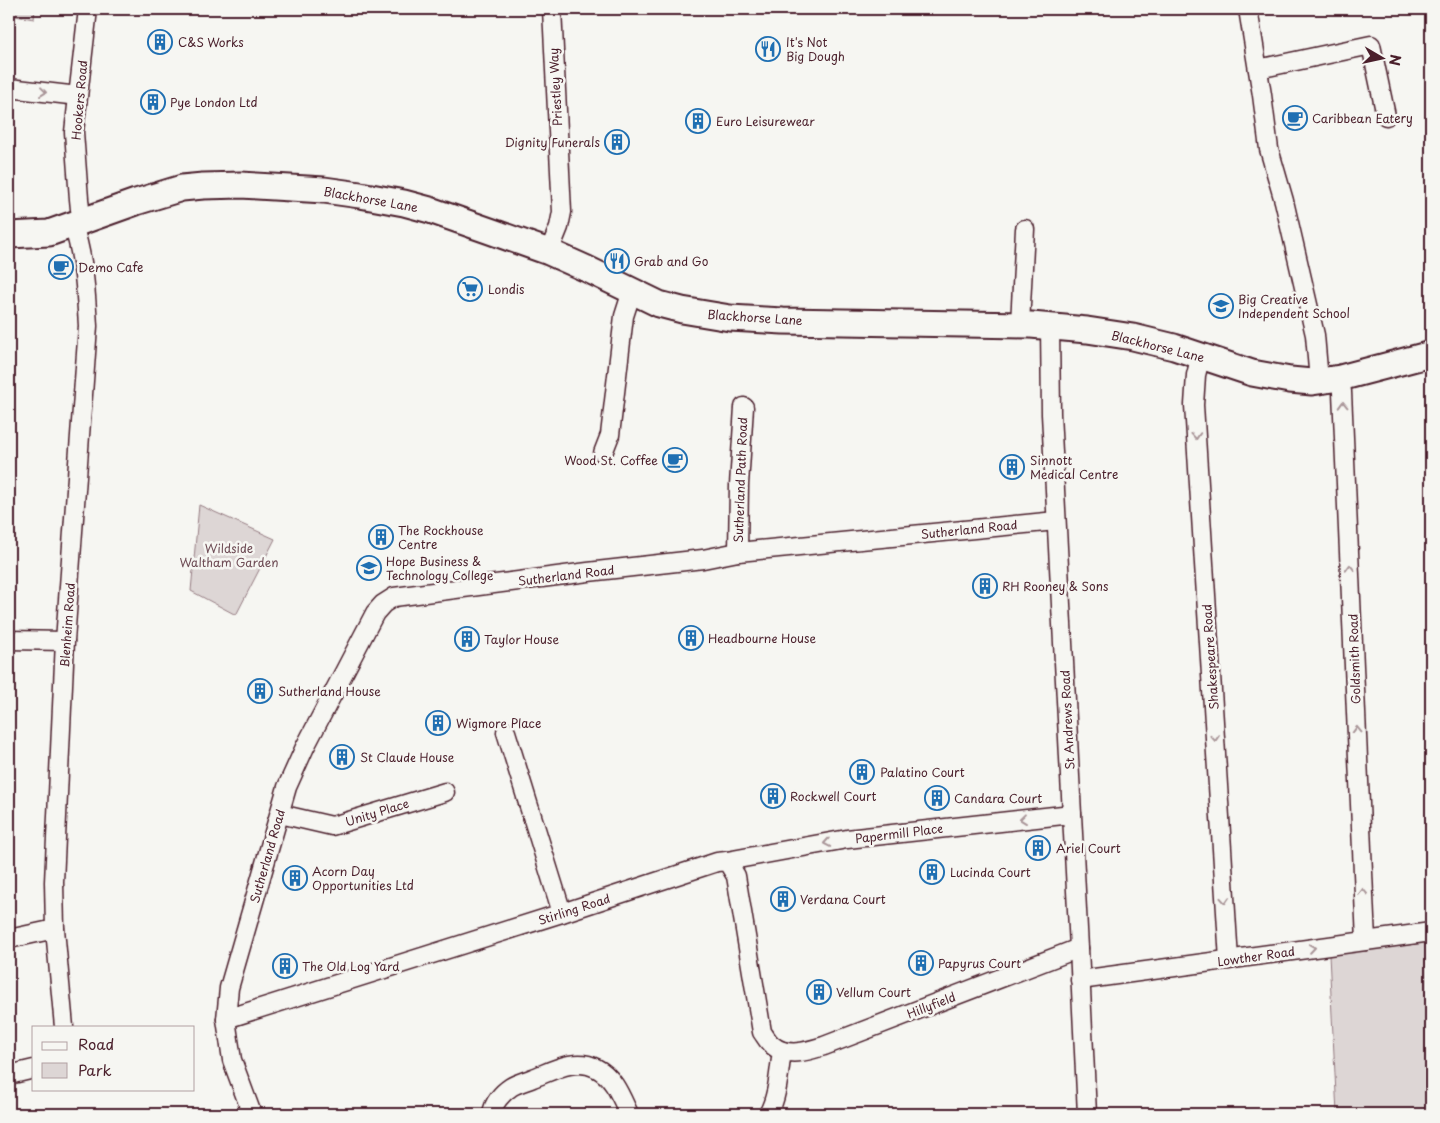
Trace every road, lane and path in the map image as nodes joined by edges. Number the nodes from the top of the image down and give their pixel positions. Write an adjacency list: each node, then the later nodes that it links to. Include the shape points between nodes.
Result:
1 (88, 9): 6 (street, Hookers Road)
2 (552, 9): 11 (street, Priestley Way, via 562,212)
3 (1248, 9): 4 (street, Goldsmith Road)
4 (1258, 70): 7 (street, via 1371,45); 17 (street, Goldsmith Road, via 1269,149 1315,336)
5 (9, 88): 6 (street, one-way to 6)
6 (78, 96): 8 (street, Hookers Road, via 74,132)
7 (1386, 116)
8 (79, 222): 10 (main road, Blackhorse Lane, via 49,233); 11 (main road, Blackhorse Lane, via 182,188 310,189 404,203); 23 (street, Blenheim Road, via 76,236 85,276 88,326)
9 (1025, 229): 13 (street)
10 (9, 235)
11 (549, 252): 12 (main road, Blackhorse Lane)
12 (632, 291): 13 (main road, Blackhorse Lane, via 659,304 730,318); 19 (street, via 624,316 610,434)
13 (1020, 324): 14 (main road, Blackhorse Lane)
14 (1050, 326): 16 (main road, Blackhorse Lane, via 1133,337); 20 (street, St Andrews Road)
15 (1431, 354): 17 (main road, Blackhorse Lane)
16 (1201, 356): 17 (main road, Blackhorse Lane, via 1266,376); 35 (street, Shakespeare Road, one-way to 35, via 1194,406)
17 (1330, 380): 33 (street, Goldsmith Road, one-way to 17, via 1343,402)
18 (744, 407): 21 (street, Sutherland Path Road)
19 (603, 454)
20 (1056, 520): 21 (street, Sutherland Road); 27 (street, St Andrews Road)
21 (738, 552): 26 (street, Sutherland Road, via 394,597 375,613 305,747 287,787)
22 (9, 640): 23 (street)
23 (65, 641): 30 (street, Blenheim Road, via 54,882)
24 (506, 732): 29 (street)
25 (445, 792): 26 (street, Unity Place, via 332,826)
26 (280, 814): 37 (street, Sutherland Road, via 229,988)
27 (1072, 814): 28 (street, Papermill Place, one-way to 28, via 847,839); 34 (street, St Andrews Road)
28 (727, 861): 29 (street, Stirling Road); 39 (street, via 736,876 762,1032 772,1046)
29 (562, 913): 37 (street, Stirling Road)
30 (55, 929): 32 (street); 38 (street, Blenheim Road)
31 (1431, 932): 33 (street, Lowther Road)
32 (9, 939)
33 (1366, 941): 35 (street, Lowther Road, one-way to 33)
34 (1079, 948): 36 (street, St Andrews Road); 39 (street, Hillyfield, via 824,1046 800,1053)
35 (1229, 960): 36 (street, Lowther Road)
36 (1080, 980): 46 (street, St Andrews Road)
37 (226, 1019): 42 (street, Sutherland Road, via 232,1060)
38 (64, 1026)
39 (782, 1051): 45 (street, via 778,1082)
40 (32, 1070): 41 (street)
41 (9, 1075)
42 (252, 1114)
43 (492, 1114): 44 (street, via 492,1108 512,1086 568,1065 584,1064 596,1067 607,1076 617,1088)
44 (629, 1114)
45 (768, 1114)
46 (1087, 1114)

